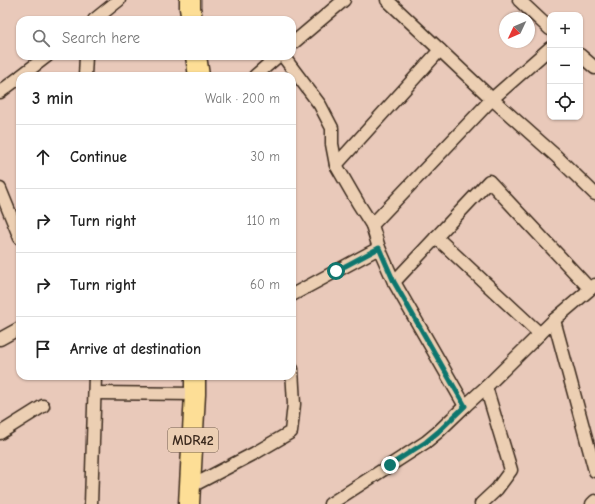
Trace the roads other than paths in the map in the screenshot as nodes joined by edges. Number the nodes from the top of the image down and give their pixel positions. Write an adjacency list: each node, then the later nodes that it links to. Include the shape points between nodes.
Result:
1 (119, 0): 5 (street)
2 (344, 0): 7 (street)
3 (387, 0): 8 (street)
4 (519, 0): 6 (street)
5 (99, 16)
6 (547, 26)
7 (296, 41)
8 (440, 50): 25 (street); 26 (street)
9 (547, 51): 25 (street)
10 (583, 58): 16 (street)
11 (42, 60): 17 (street)
12 (86, 60): 18 (street)
13 (196, 60): 19 (main road)
14 (273, 60): 20 (street)
15 (286, 60): 21 (street)
16 (595, 68)
17 (26, 72)
18 (85, 72)
19 (198, 72)
20 (260, 72)
21 (295, 72)
22 (296, 73): 26 (street, via 320,105 332,128)
23 (16, 80): 24 (street)
24 (0, 92)
25 (492, 99): 28 (street); 29 (street)
26 (336, 164): 29 (street)
27 (0, 189): 30 (street)
28 (595, 194)
29 (372, 225): 32 (street)
30 (16, 228)
31 (436, 237): 33 (street); 34 (street, via 489,181); 38 (street)
32 (379, 248): 33 (street); 35 (street)
33 (394, 282): 46 (street)
34 (593, 287): 36 (street)
35 (296, 293)
36 (554, 320): 38 (street); 48 (street)
37 (16, 330): 39 (street)
38 (540, 334): 43 (street)
39 (0, 339)
40 (95, 380): 44 (street)
41 (293, 380): 50 (street, via 294,404 291,432)
42 (195, 385): 44 (street); 50 (main road, MDR42)
43 (486, 387): 46 (street); 49 (street, via 511,470)
44 (95, 393): 52 (street)
45 (43, 406): 47 (street)
46 (465, 406): 53 (street, via 426,442)
47 (0, 433)
48 (595, 471)
49 (497, 489): 54 (street); 55 (street)
50 (189, 496)
51 (595, 501): 56 (street)
52 (91, 504)
53 (330, 504)
54 (473, 504)
55 (482, 504)
56 (592, 504)

